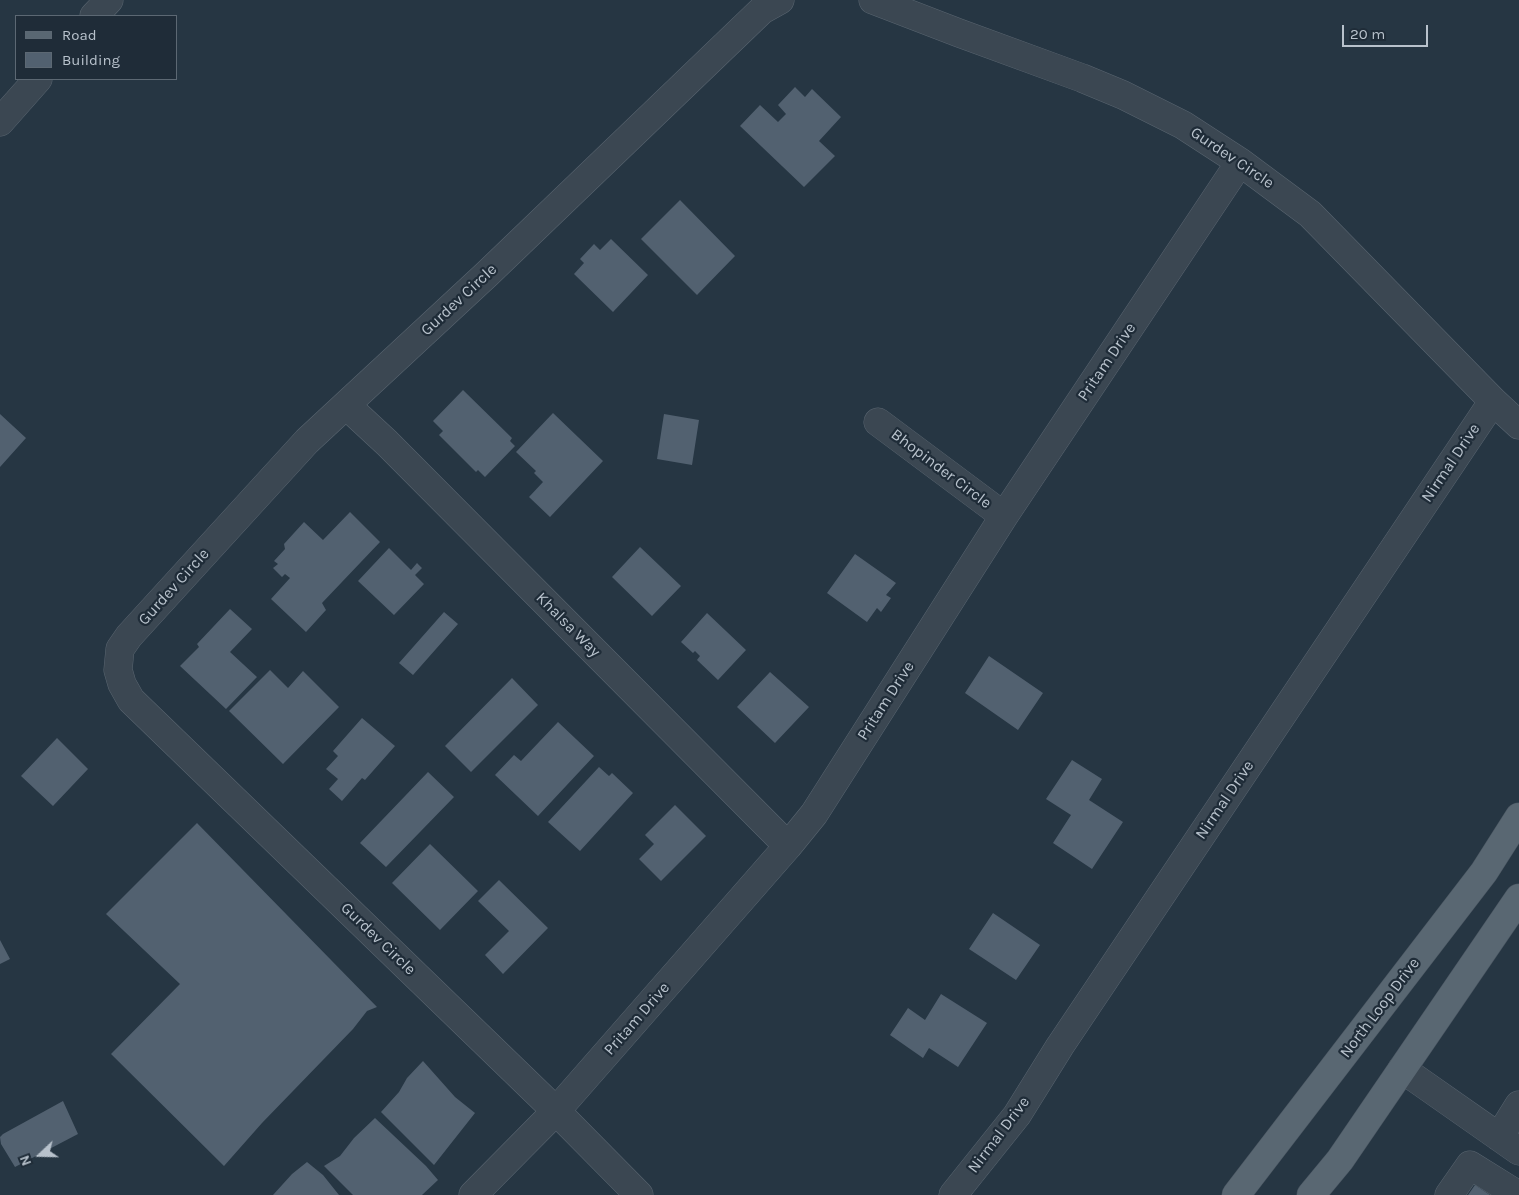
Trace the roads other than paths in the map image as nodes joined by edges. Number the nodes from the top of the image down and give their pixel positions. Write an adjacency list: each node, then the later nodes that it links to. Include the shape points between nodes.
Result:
1 (109, 0): 4 (street)
2 (780, 0): 9 (street, Gurdev Circle, via 762,10)
3 (873, 0): 7 (street, Gurdev Circle, via 1123,96 1183,126)
4 (95, 15)
5 (37, 80): 6 (street)
6 (0, 122)
7 (1240, 162): 8 (street, Gurdev Circle, via 1310,214); 12 (street, Pritam Drive)
8 (1493, 401): 11 (street, Gurdev Circle); 22 (street, Nirmal Drive, via 1017,1115)
9 (346, 405): 14 (street, Khalsa Way); 18 (street, Gurdev Circle, via 307,441 129,636 120,649 118,670 122,684 131,700)
10 (878, 422): 12 (street, Bhopinder Circle)
11 (1519, 425)
12 (1004, 516): 14 (street, Pritam Drive, via 814,814)
13 (1519, 817): 23 (main road, North Loop Drive, via 1484,872)
14 (788, 846): 18 (street, Pritam Drive)
15 (1519, 898): 16 (main road)
16 (1402, 1069): 19 (street); 24 (main road, via 1340,1160)
17 (1519, 1104): 19 (street)
18 (556, 1111): 20 (street, Pritam Drive); 21 (street, Gurdev Circle)
19 (1509, 1144)
20 (473, 1195)
21 (639, 1195)
22 (953, 1195)
23 (1236, 1195)
24 (1311, 1195)
25 (1449, 1195): 26 (street, via 1470,1165)
26 (1518, 1195)

